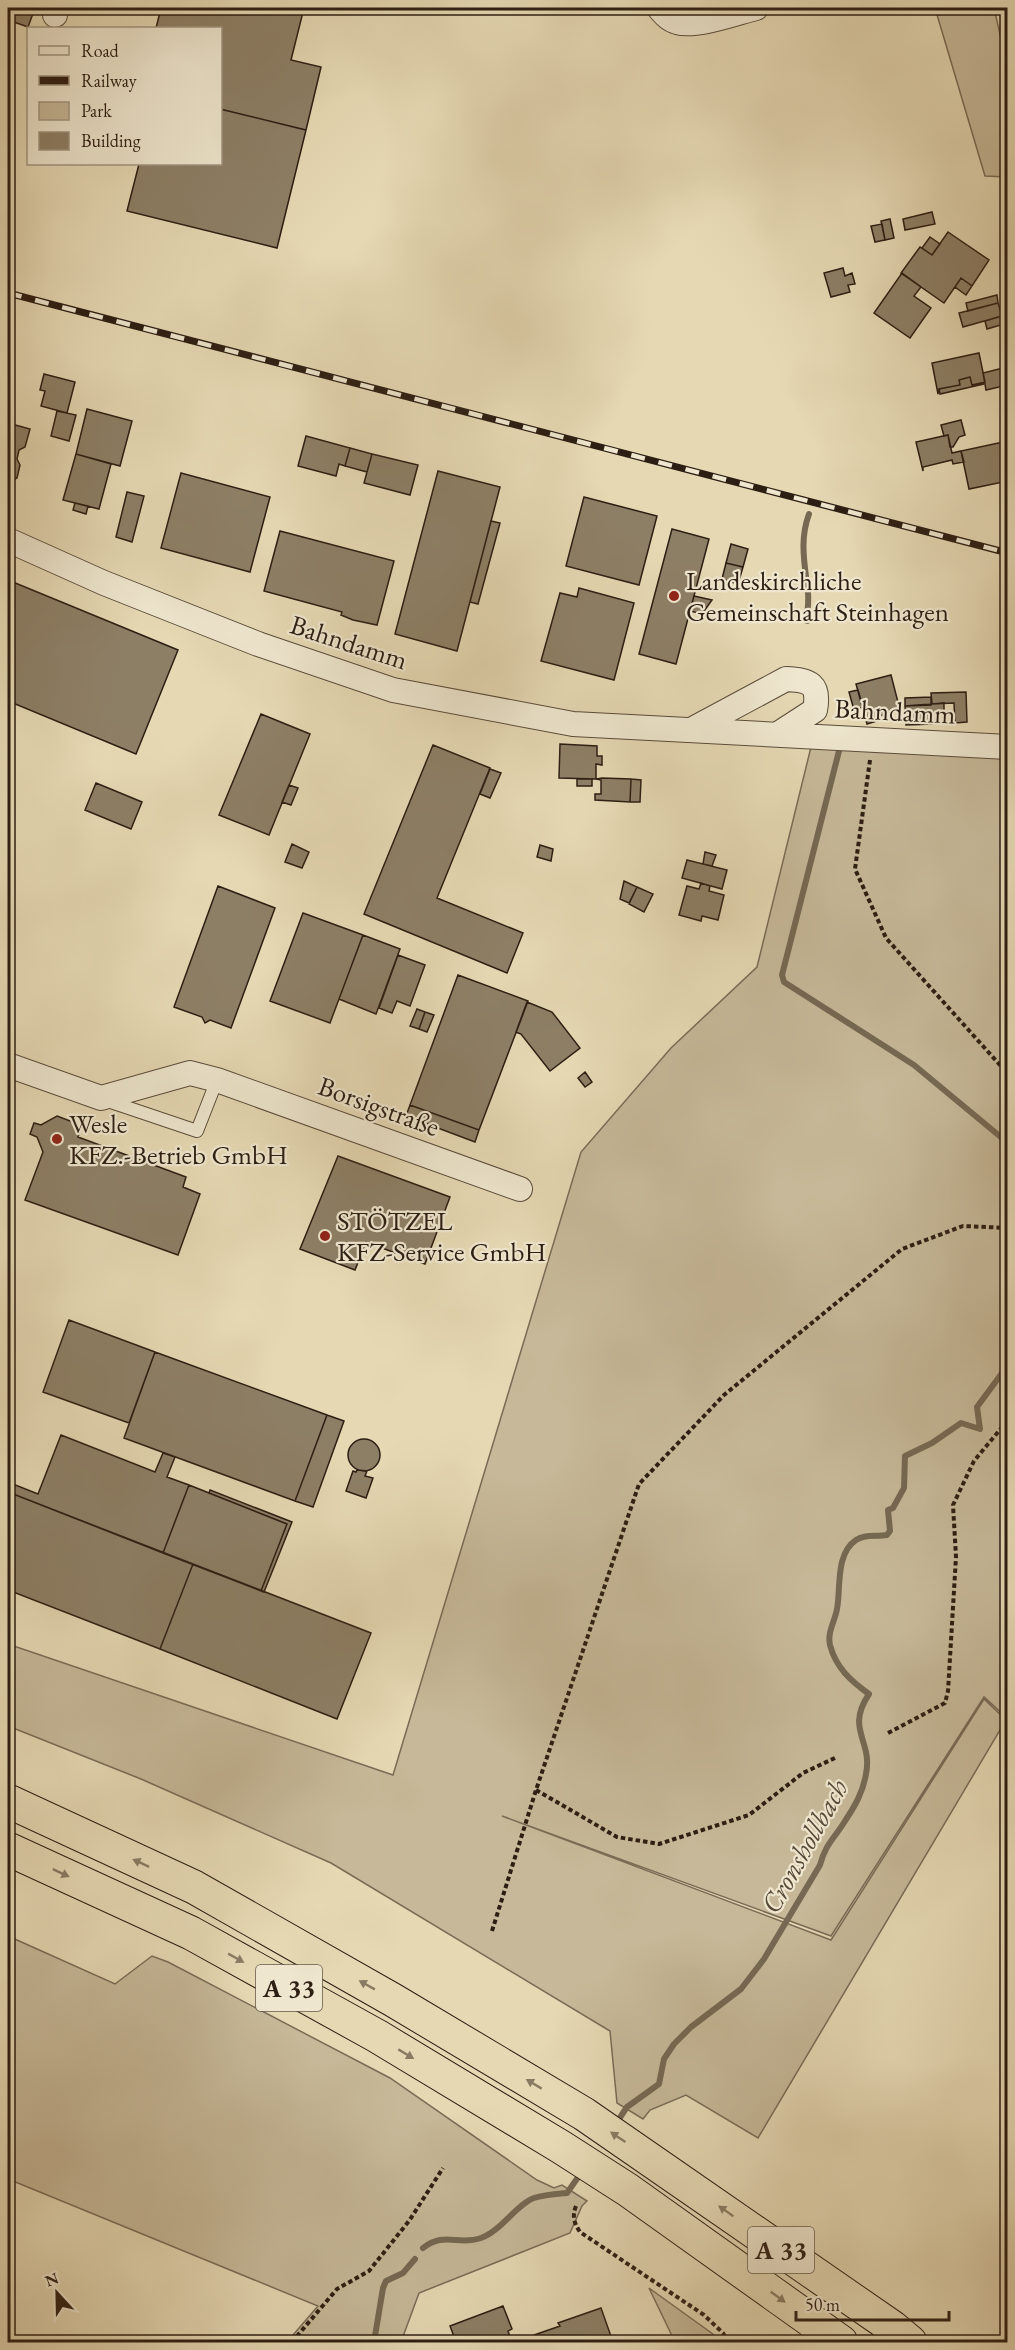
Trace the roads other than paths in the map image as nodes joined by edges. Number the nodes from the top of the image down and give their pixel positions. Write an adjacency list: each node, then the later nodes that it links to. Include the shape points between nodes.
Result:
1 (659, 8): 2 (street, via 665,16 685,23)
2 (756, 8)
3 (8, 540): 4 (street, Bahndamm, via 258,645 393,690 573,724)
4 (691, 730): 5 (street, Bahndamm); 5 (street, Bahndamm, via 786,679 804,680 818,696 815,710)
5 (778, 734): 6 (street, Bahndamm)
6 (1008, 747)
7 (8, 1065): 9 (street)
8 (217, 1080): 9 (street, Borsigstraße, via 190,1073); 9 (lane, via 196,1131); 10 (street, Borsigstraße)
9 (102, 1098)
10 (520, 1189)
11 (8, 1801): 14 (highway, A 33, one-way to 11, via 584,2114 194,1887)
12 (8, 1848): 13 (highway, A 33, one-way to 13, via 191,1933 377,2036 628,2190)
13 (842, 2343)
14 (910, 2343)

